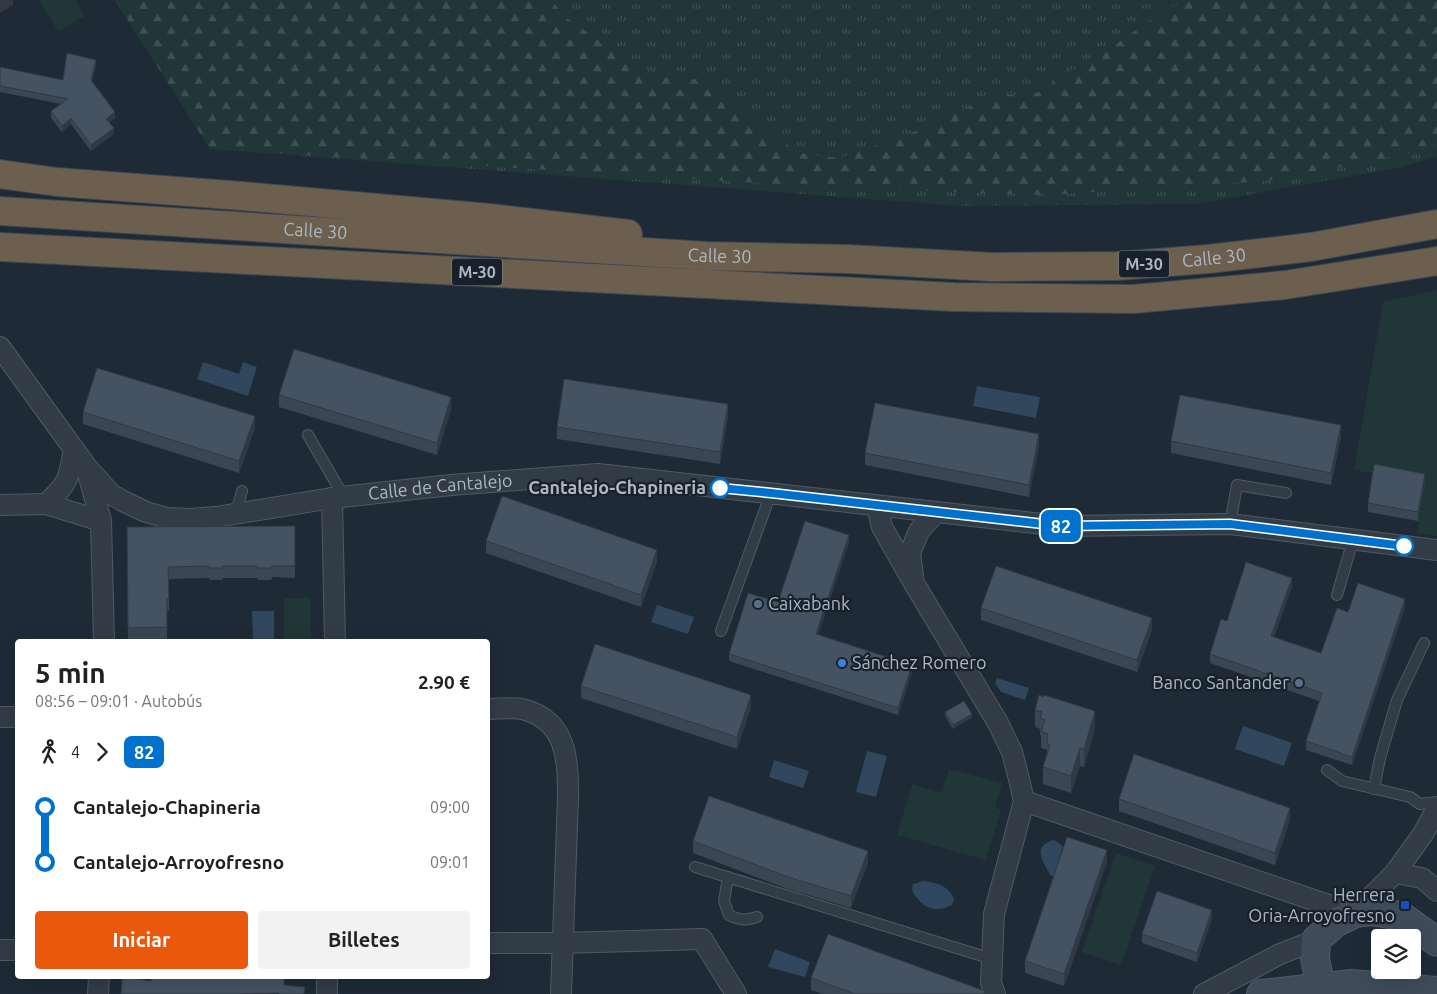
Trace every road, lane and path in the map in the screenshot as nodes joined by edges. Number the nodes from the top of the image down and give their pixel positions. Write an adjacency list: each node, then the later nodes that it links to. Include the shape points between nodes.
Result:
1 (0, 174): 5 (highway, via 57,182 490,218)
2 (0, 211): 5 (highway, Calle 30 / M-30, via 706,256)
3 (1437, 224): 5 (highway, Calle 30 / M-30, via 1311,248 1117,266 992,267)
4 (0, 247): 6 (highway, Calle 30 / M-30, via 954,297 1134,299 1285,285)
5 (848, 259)
6 (1437, 261)
7 (0, 347): 9 (street, Calle de Cantalejo)
8 (308, 435): 14 (lane)
9 (74, 449): 10 (street, Calle de Cantalejo); 16 (street, via 69,479)
10 (86, 466): 15 (street, Calle de Cantalejo, via 111,494); 21 (street)
11 (242, 491): 20 (lane)
12 (771, 493): 14 (street, Calle de Cantalejo, via 598,474); 18 (street, Calle de Cantalejo); 27 (lane)
13 (1286, 493): 22 (lane, via 1237,485)
14 (338, 497): 20 (street, Calle de Cantalejo); 29 (street)
15 (123, 501): 20 (street, Calle de Cantalejo, via 167,518 191,519); 21 (street)
16 (46, 504): 17 (street); 21 (street)
17 (0, 505)
18 (877, 506): 19 (street, Calle de Cantalejo); 25 (street, via 882,527)
19 (936, 512): 22 (street, Calle de Cantalejo, via 1061,526); 25 (street, via 918,531 910,553)
20 (236, 513)
21 (101, 521): 28 (street)
22 (1230, 524): 23 (street, Calle de Cantalejo)
23 (1353, 540): 24 (street, Calle de Cantalejo); 26 (lane)
24 (1437, 550)
25 (915, 585): 36 (street, via 998,723 1012,752)
26 (1337, 595)
27 (721, 630)
28 (104, 639)
29 (335, 639)
30 (1424, 643): 35 (lane, via 1397,700)
31 (490, 709): 48 (street, via 522,709 536,714 549,723 562,741 568,768)
32 (0, 717): 33 (street)
33 (15, 717)
34 (1327, 770): 35 (lane, via 1342,781)
35 (1374, 789): 37 (lane, via 1410,797 1420,804)
36 (1024, 801): 45 (street, via 1331,906); 51 (street, via 994,914)
37 (1437, 802)
38 (1437, 808): 39 (street)
39 (1430, 833): 41 (street)
40 (695, 867): 42 (lane)
41 (1395, 873): 43 (street, via 1422,878); 45 (street)
42 (728, 877): 44 (lane, via 724,900 729,915 740,920); 51 (lane)
43 (1437, 891)
44 (757, 917)
45 (1335, 925): 46 (main road, via 1371,910 1401,916); 55 (main road, via 1315,958); 62 (street)
46 (1437, 942)
47 (490, 943): 48 (street)
48 (562, 943): 59 (street); 60 (street, via 702,939)
49 (0, 950): 50 (street)
50 (15, 950)
51 (992, 959): 61 (street, via 991,983)
52 (99, 979): 57 (street)
53 (327, 979): 58 (street)
54 (1437, 986): 56 (main road)
55 (1320, 990): 56 (main road, via 1351,984); 63 (main road)
56 (1436, 992)
57 (98, 994)
58 (327, 994)
59 (561, 994)
60 (736, 994)
61 (995, 994)
62 (1204, 994)
63 (1261, 994)

